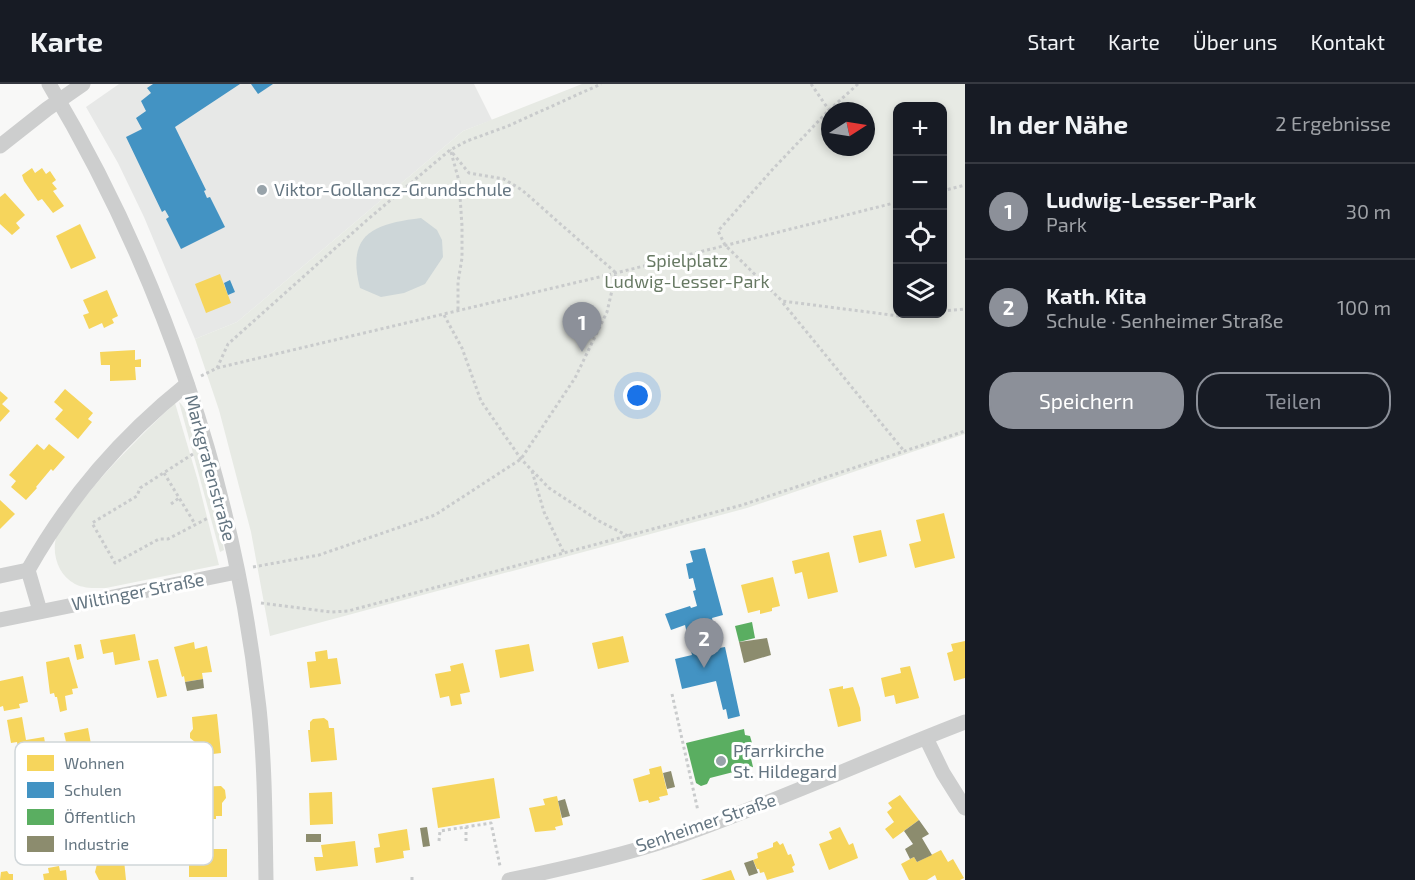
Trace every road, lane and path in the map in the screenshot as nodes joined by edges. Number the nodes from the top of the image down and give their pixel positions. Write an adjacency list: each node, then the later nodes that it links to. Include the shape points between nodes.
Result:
1 (49, 84): 6 (street, Markgrafenstraße)
2 (83, 84): 6 (street)
3 (601, 84): 11 (path)
4 (811, 84): 7 (path)
5 (858, 84): 8 (path)
6 (58, 101): 10 (street); 25 (street, Markgrafenstraße, via 136,250)
7 (823, 102)
8 (838, 102)
9 (821, 119): 15 (path, via 718,231)
10 (0, 146)
11 (450, 150): 16 (path, via 469,173 504,179 522,190); 19 (path, via 459,181 462,226); 23 (path, via 228,344)
12 (965, 185): 13 (path)
13 (947, 190)
14 (893, 203): 15 (path)
15 (725, 245): 16 (path); 17 (path)
16 (616, 273): 19 (path); 29 (path, via 607,312 575,378)
17 (782, 301): 22 (path); 27 (path)
18 (965, 309): 20 (path)
19 (458, 311): 21 (path)
20 (947, 311)
21 (444, 315): 23 (path); 29 (path, via 462,348 481,401)
22 (893, 315)
23 (218, 368): 24 (path)
24 (204, 375)
25 (187, 384): 38 (street, via 117,448 79,492); 39 (street, Markgrafenstraße, via 216,480)
26 (965, 431): 27 (path)
27 (904, 451): 36 (path, via 742,505)
28 (193, 454): 31 (path)
29 (521, 459): 30 (path); 39 (path, via 435,515 319,555)
30 (531, 470): 36 (path, via 549,488); 37 (path, via 544,512)
31 (164, 473): 32 (path); 35 (path, via 140,488 137,496 92,523 115,563)
32 (179, 498): 33 (path); 35 (path)
33 (171, 504)
34 (209, 517): 35 (path)
35 (195, 524)
36 (628, 536): 37 (path)
37 (564, 553): 41 (path, via 348,611)
38 (28, 570): 40 (street); 42 (street)
39 (237, 572): 42 (street, Wiltinger Straße); 54 (street, Markgrafenstraße, via 259,709)
40 (0, 576)
41 (261, 603)
42 (40, 611): 43 (street, Wiltinger Straße)
43 (0, 620)
44 (672, 694): 48 (path)
45 (965, 722): 46 (street, Senheimer Straße)
46 (926, 738): 47 (street); 53 (street, Senheimer Straße, via 694,831)
47 (965, 808)
48 (698, 811)
49 (466, 827): 50 (path, via 440,831); 51 (path); 52 (path, via 491,823)
50 (439, 841)
51 (466, 841)
52 (500, 866)
53 (554, 875): 55 (street, Senheimer Straße)
54 (266, 880)
55 (509, 880)

